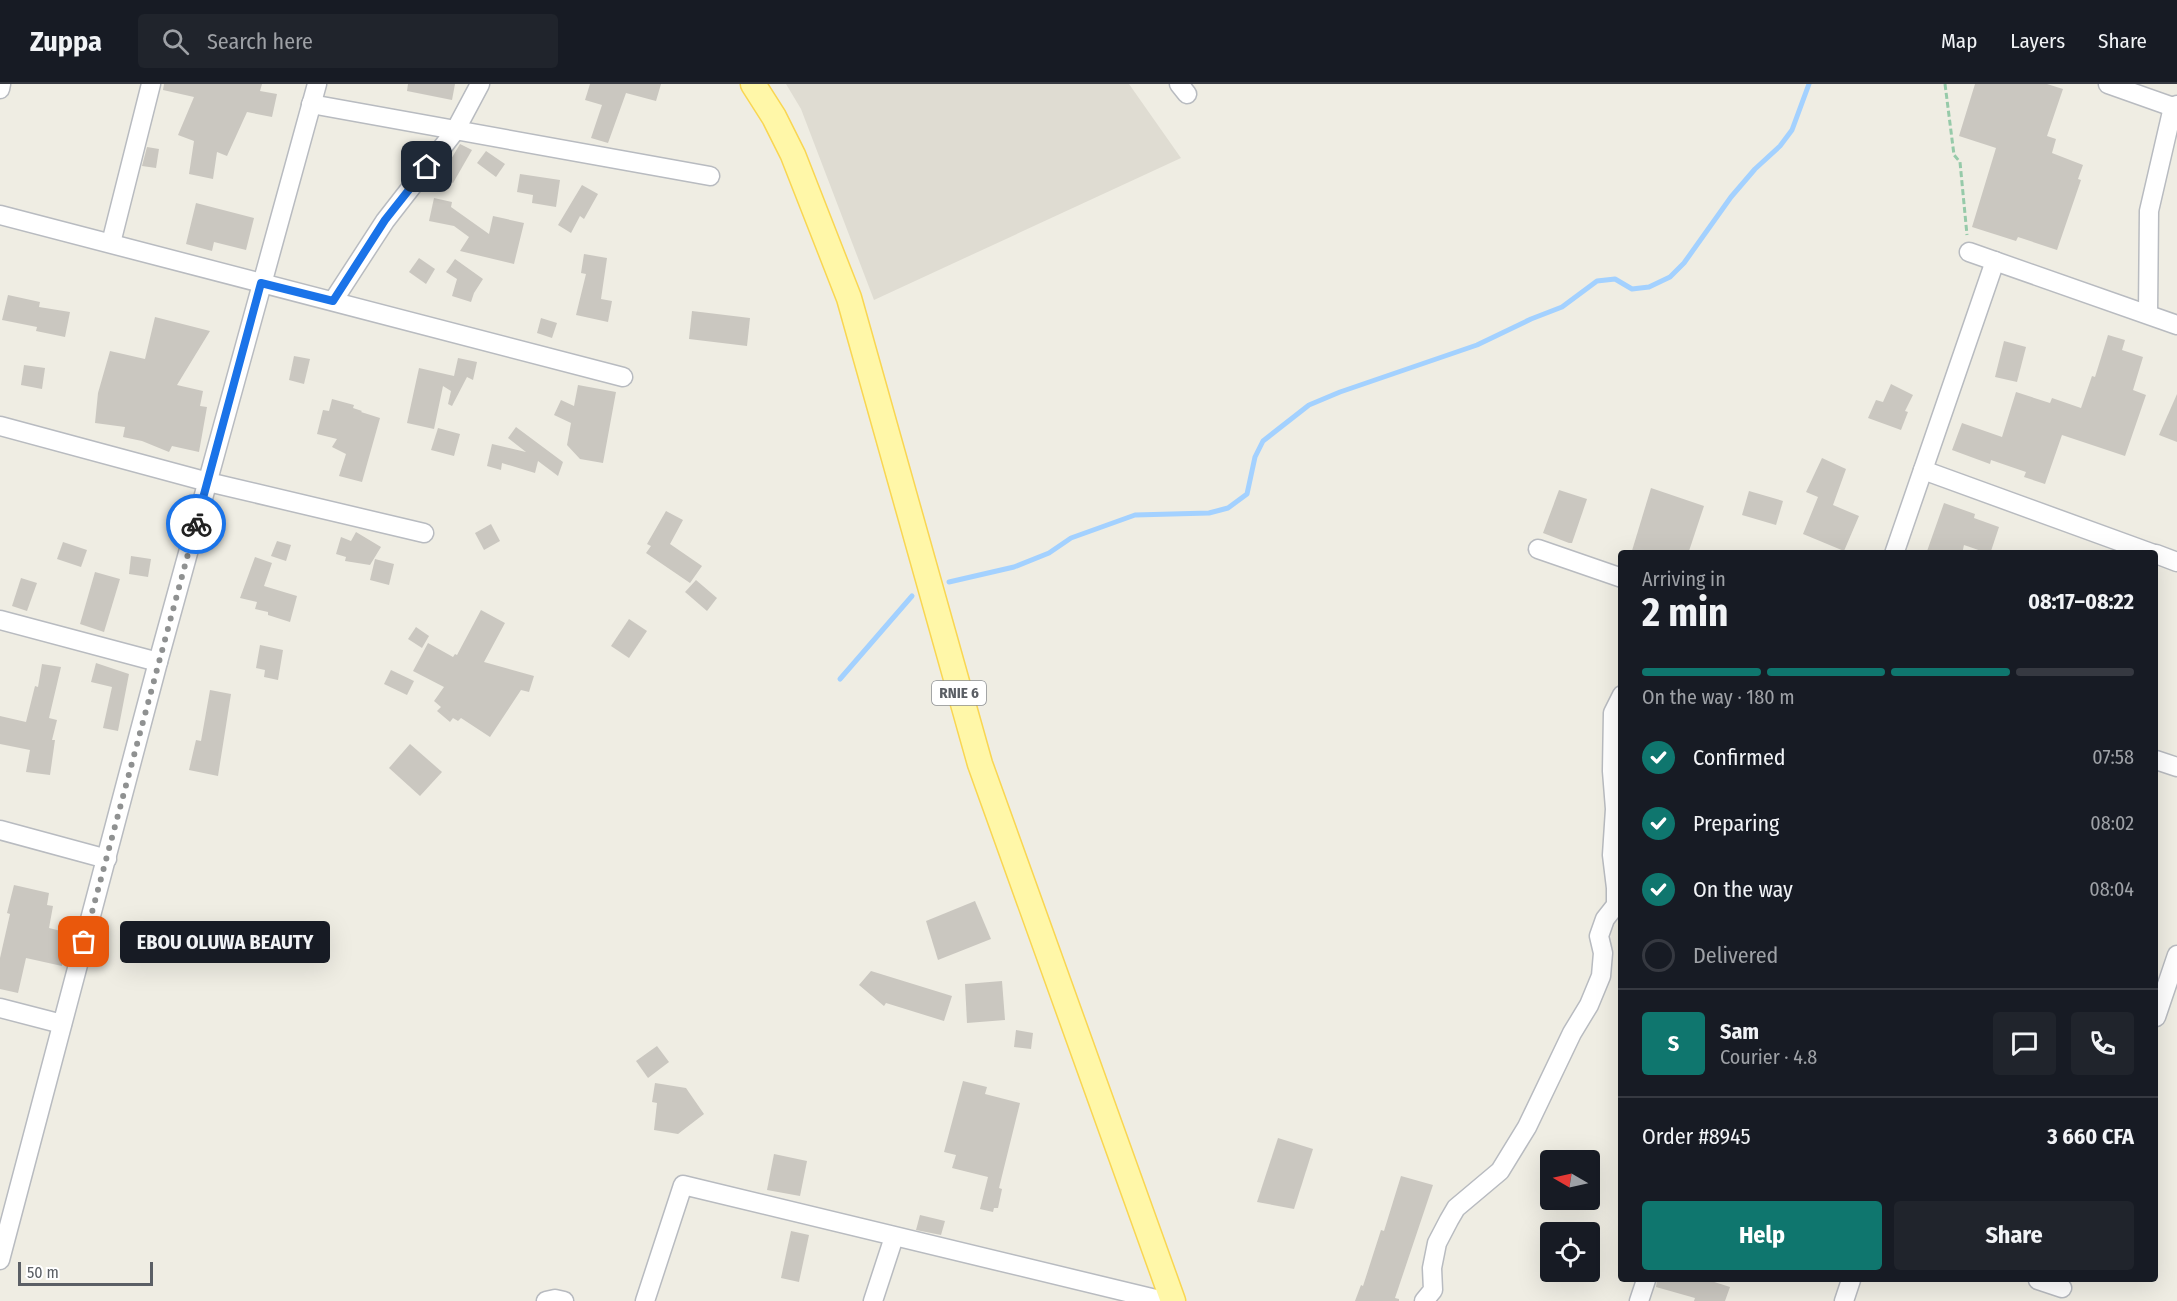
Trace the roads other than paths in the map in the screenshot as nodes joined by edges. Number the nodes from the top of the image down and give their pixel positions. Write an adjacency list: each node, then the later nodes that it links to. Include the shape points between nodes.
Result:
1 (1, 84): 7 (street)
2 (151, 84): 13 (street)
3 (317, 84): 8 (street)
4 (480, 84): 10 (street)
5 (753, 84): 54 (main road, RNIE 6, via 793,156 849,298 980,764)
6 (2108, 84): 9 (street)
7 (0, 89)
8 (311, 105): 10 (street); 16 (street)
9 (2175, 106): 18 (street, via 2149,211)
10 (455, 131): 11 (street); 17 (street, via 385,220)
11 (710, 176)
12 (0, 215): 13 (street)
13 (111, 243): 16 (street)
14 (1968, 252): 15 (street)
15 (1995, 261): 18 (street); 22 (street)
16 (261, 283): 17 (street); 23 (street)
17 (333, 301): 20 (street)
18 (2148, 314): 19 (street)
19 (2177, 325)
20 (623, 377)
21 (0, 426): 23 (street)
22 (1923, 470): 26 (street); 27 (street)
23 (208, 482): 24 (street); 32 (street)
24 (424, 533)
25 (1538, 549): 30 (street)
26 (1895, 550)
27 (2144, 550)
28 (2158, 555): 29 (street)
29 (2177, 562)
30 (1618, 577)
31 (0, 621): 32 (street)
32 (158, 662): 37 (street)
33 (1618, 703): 55 (street, via 1613,713 1612,771 1612,855 1617,905 1605,919 1599,936 1603,953 1601,976 1512,1152 1500,1171 1456,1208 1449,1220 1437,1243 1433,1290)
34 (2158, 761): 35 (street)
35 (2177, 767)
36 (0, 830): 37 (street)
37 (107, 859): 41 (street)
38 (2177, 955): 40 (street)
39 (0, 1008): 41 (street)
40 (2158, 1011)
41 (62, 1024): 42 (street)
42 (6, 1217): 44 (street)
43 (894, 1237): 51 (street, via 683,1185); 52 (street); 53 (street)
44 (0, 1260)
45 (1645, 1282): 56 (street)
46 (1850, 1282): 57 (street)
47 (2043, 1282): 48 (street)
48 (2061, 1290)
49 (546, 1301): 50 (street)
50 (564, 1301)
51 (645, 1301)
52 (873, 1301)
53 (1164, 1301)
54 (1173, 1301)
55 (1424, 1301)
56 (1639, 1301)
57 (1844, 1301)

